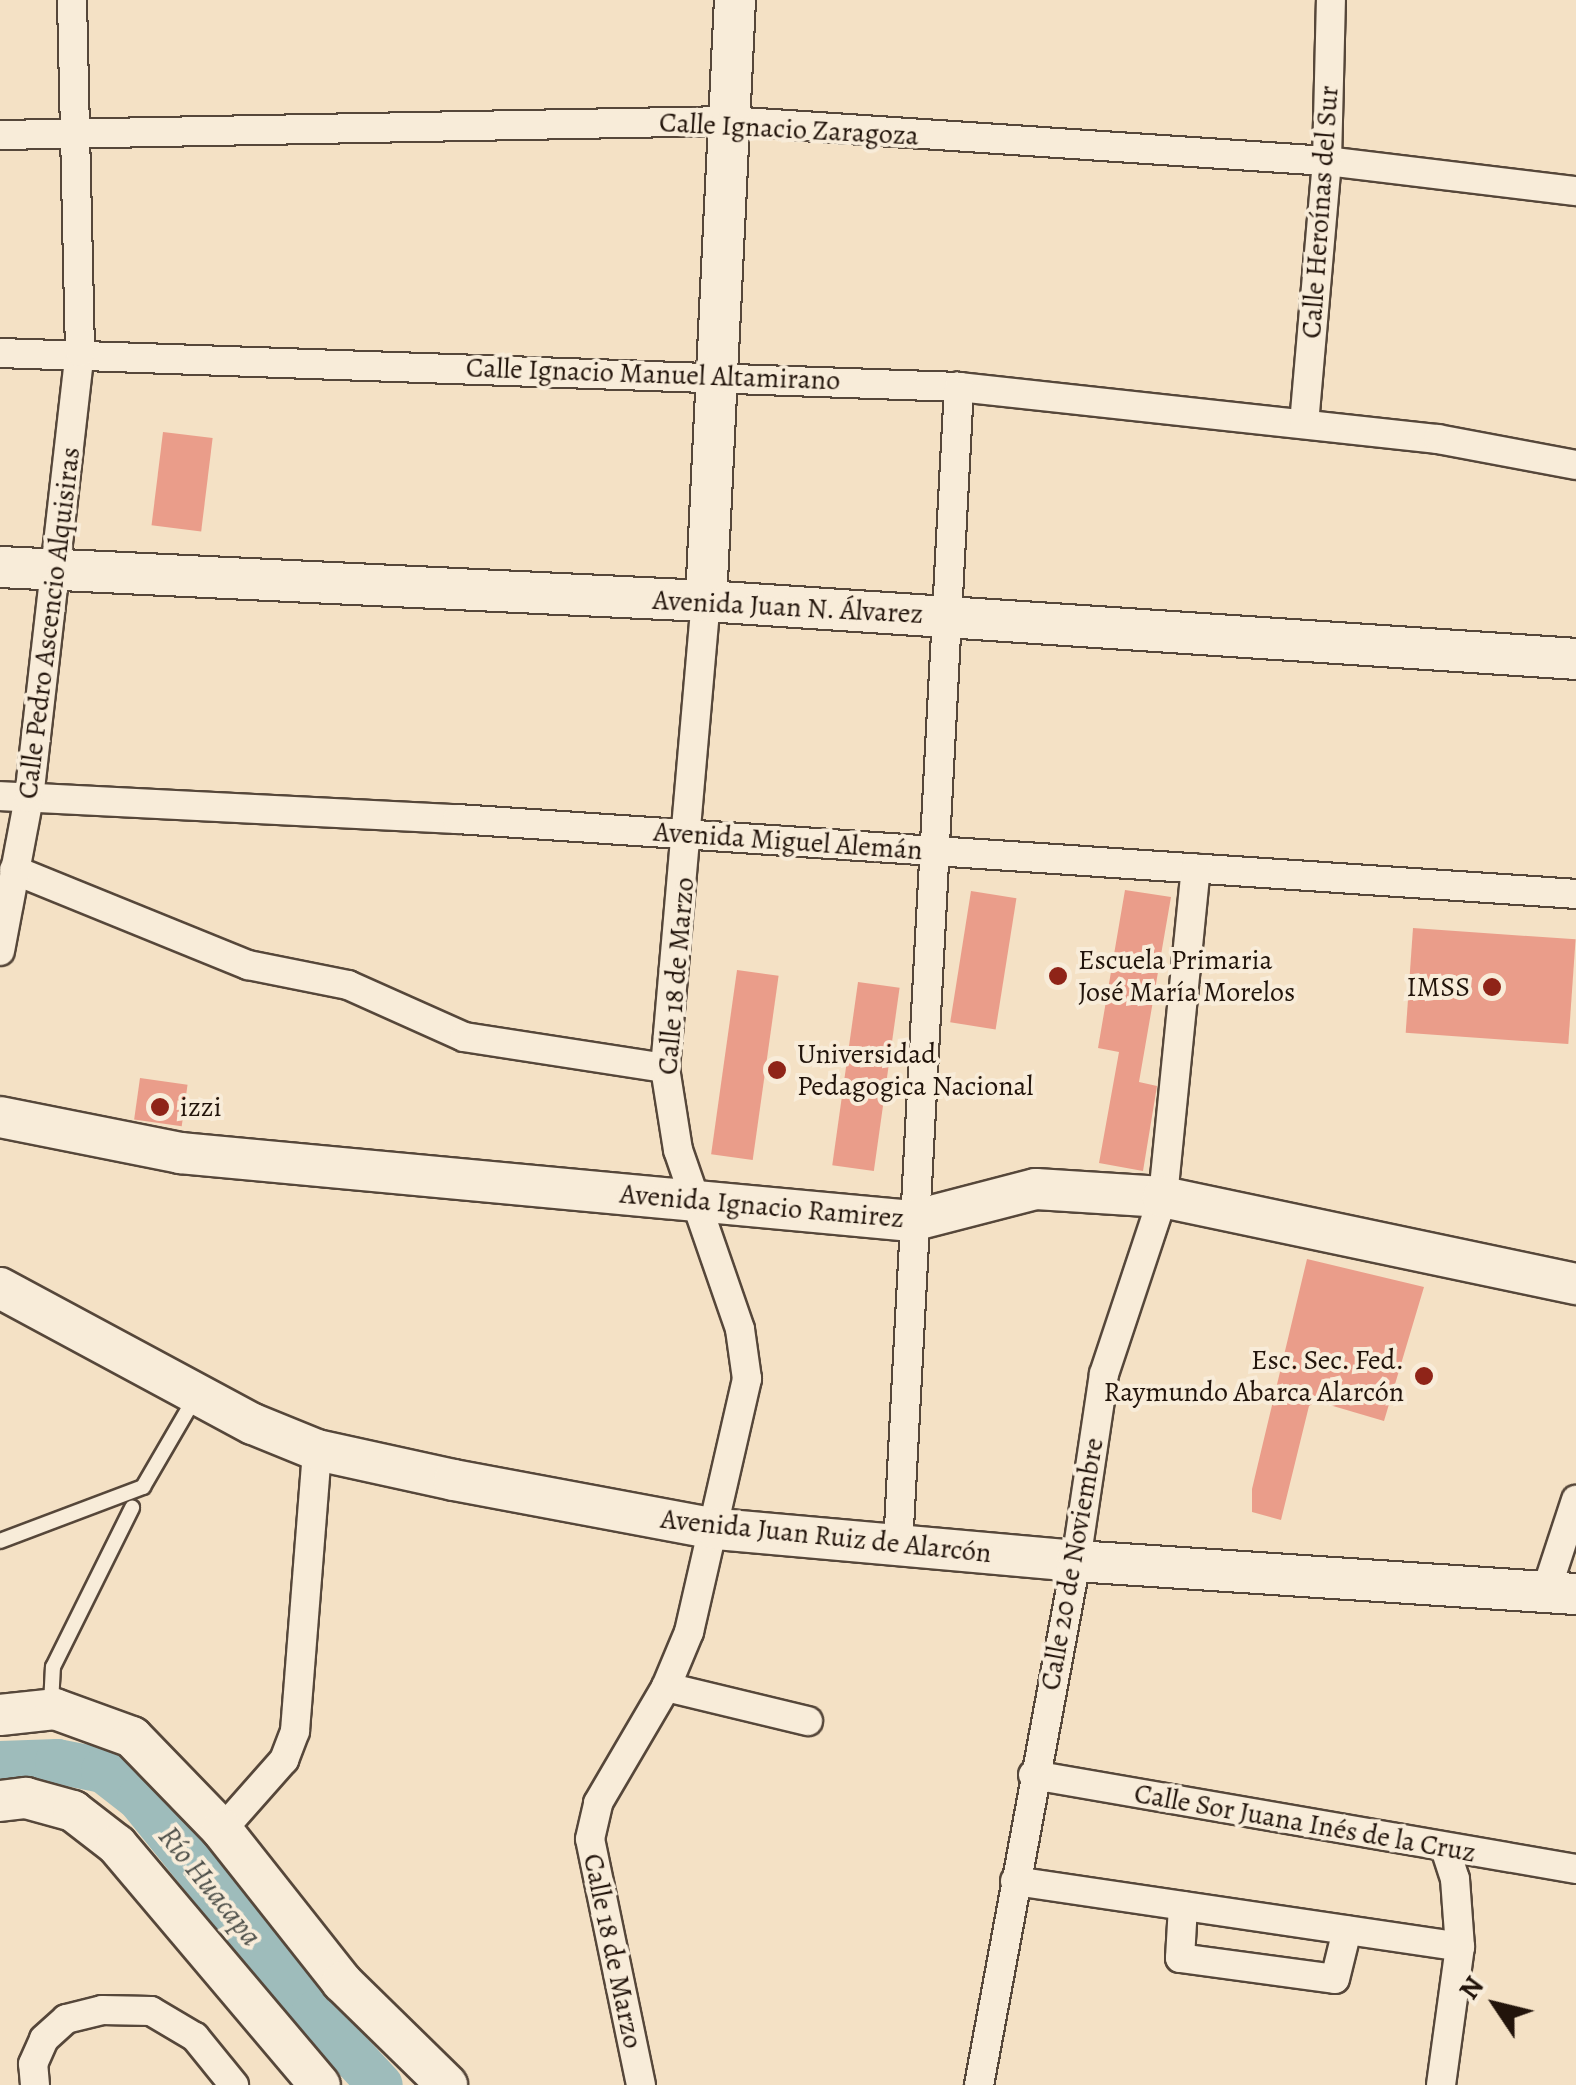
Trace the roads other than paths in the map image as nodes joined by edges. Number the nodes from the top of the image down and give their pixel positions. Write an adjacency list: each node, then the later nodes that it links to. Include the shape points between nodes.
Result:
1 (72, 0): 5 (street, Calle Pedro Ascencio Alquisiras)
2 (736, 0): 4 (main road, Calle 18 de Marzo)
3 (1331, 0): 7 (street, Calle Heroínas del Sur)
4 (728, 121): 5 (street, Calle Ignacio Zaragoza); 7 (street, Calle Ignacio Zaragoza); 11 (main road, Calle 18 de Marzo)
5 (74, 131): 6 (street, Calle Ignacio Zaragoza); 9 (street, Calle Pedro Ascencio Alquisiras)
6 (0, 135)
7 (1326, 161): 8 (street, Calle Ignacio Zaragoza); 13 (street, Calle Heroínas del Sur)
8 (1576, 191)
9 (80, 352): 10 (street, Calle Ignacio Manuel Altamirano); 11 (street, Calle Ignacio Manuel Altamirano); 16 (street, Calle Pedro Ascencio Alquisiras)
10 (0, 353)
11 (717, 374): 12 (street, Calle Ignacio Manuel Altamirano); 17 (main road, Calle 18 de Marzo)
12 (958, 387): 13 (street, Calle Ignacio Manuel Altamirano); 18 (street)
13 (1304, 424): 14 (street, Calle Ignacio Manuel Altamirano, via 1438,439)
14 (1576, 465)
15 (0, 566): 16 (main road, Avenida Juan N. Álvarez)
16 (58, 566): 17 (main road, Avenida Juan N. Álvarez); 21 (street, Calle Pedro Ascencio Alquisiras)
17 (706, 601): 18 (main road, Avenida Juan N. Álvarez); 22 (street, Calle 18 de Marzo)
18 (943, 616): 19 (main road, Avenida Juan N. Álvarez); 23 (street)
19 (1576, 660)
20 (0, 796): 21 (street, Avenida Miguel Alemán)
21 (30, 798): 22 (street, Avenida Miguel Alemán); 25 (street, Calle Pedro Ascencio Alquisiras)
22 (688, 835): 23 (street, Avenida Miguel Alemán); 28 (street, Calle 18 de Marzo)
23 (931, 851): 24 (street, Avenida Miguel Alemán); 32 (street)
24 (1196, 868): 26 (street, Avenida Miguel Alemán); 30 (street, Calle 20 de Noviembre)
25 (14, 870): 27 (street, Calle Pedro Ascencio Alquisiras); 28 (street, via 248,964 348,986 464,1037)
26 (1576, 894)
27 (0, 951)
28 (664, 1068): 31 (street, Calle 18 de Marzo, via 678,1150)
29 (0, 1116): 31 (main road, Avenida Ignacio Ramirez, via 180,1153)
30 (1163, 1197): 32 (main road, Avenida Ignacio Ramirez, via 1036,1188); 33 (main road, Avenida Ignacio Ramirez); 42 (street, Calle 20 de Noviembre, via 1104,1374)
31 (697, 1200): 32 (main road, Avenida Ignacio Ramirez); 39 (street, Calle 18 de Marzo, via 740,1328 747,1379)
32 (912, 1220): 41 (street)
33 (1576, 1284)
34 (0, 1288): 35 (main road, Avenida Juan Ruiz de Alarcón)
35 (198, 1393): 36 (main road, Avenida Juan Ruiz de Alarcón); 40 (lane, via 143,1488)
36 (318, 1450): 39 (main road, Avenida Juan Ruiz de Alarcón); 50 (street, via 295,1731 284,1760)
37 (1576, 1500): 43 (street)
38 (132, 1508): 45 (lane, via 53,1667)
39 (717, 1529): 41 (main road, Avenida Juan Ruiz de Alarcón); 44 (street, Calle 18 de Marzo)
40 (0, 1541)
41 (898, 1547): 42 (main road, Avenida Juan Ruiz de Alarcón)
42 (1076, 1561): 43 (main road, Avenida Juan Ruiz de Alarcón); 48 (street, Calle 20 de Noviembre)
43 (1561, 1592)
44 (666, 1687): 47 (street); 61 (street, Calle 18 de Marzo, via 598,1803 590,1839)
45 (50, 1710): 46 (main road); 50 (main road, via 132,1736)
46 (0, 1715)
47 (808, 1720)
48 (1033, 1775): 51 (street, Calle Sor Juana Inés de la Cruz); 53 (street, Calle 20 de Noviembre)
49 (0, 1801): 59 (main road, via 26,1798 73,1811 117,1845)
50 (222, 1830): 60 (main road, via 342,1982)
51 (1445, 1848): 52 (street, Calle Sor Juana Inés de la Cruz); 56 (street)
52 (1576, 1869)
53 (1014, 1882): 54 (street); 62 (street, Calle 20 de Noviembre)
54 (1184, 1906): 55 (street); 55 (street, via 1180,1958 1334,1978)
55 (1347, 1930): 56 (street)
56 (1460, 1947): 63 (street)
57 (34, 2085): 58 (street, via 33,2064 44,2039 66,2019 102,2010 151,2011 195,2037)
58 (234, 2085)
59 (320, 2085)
60 (447, 2085)
61 (640, 2085)
62 (980, 2085)
63 (1441, 2085)

